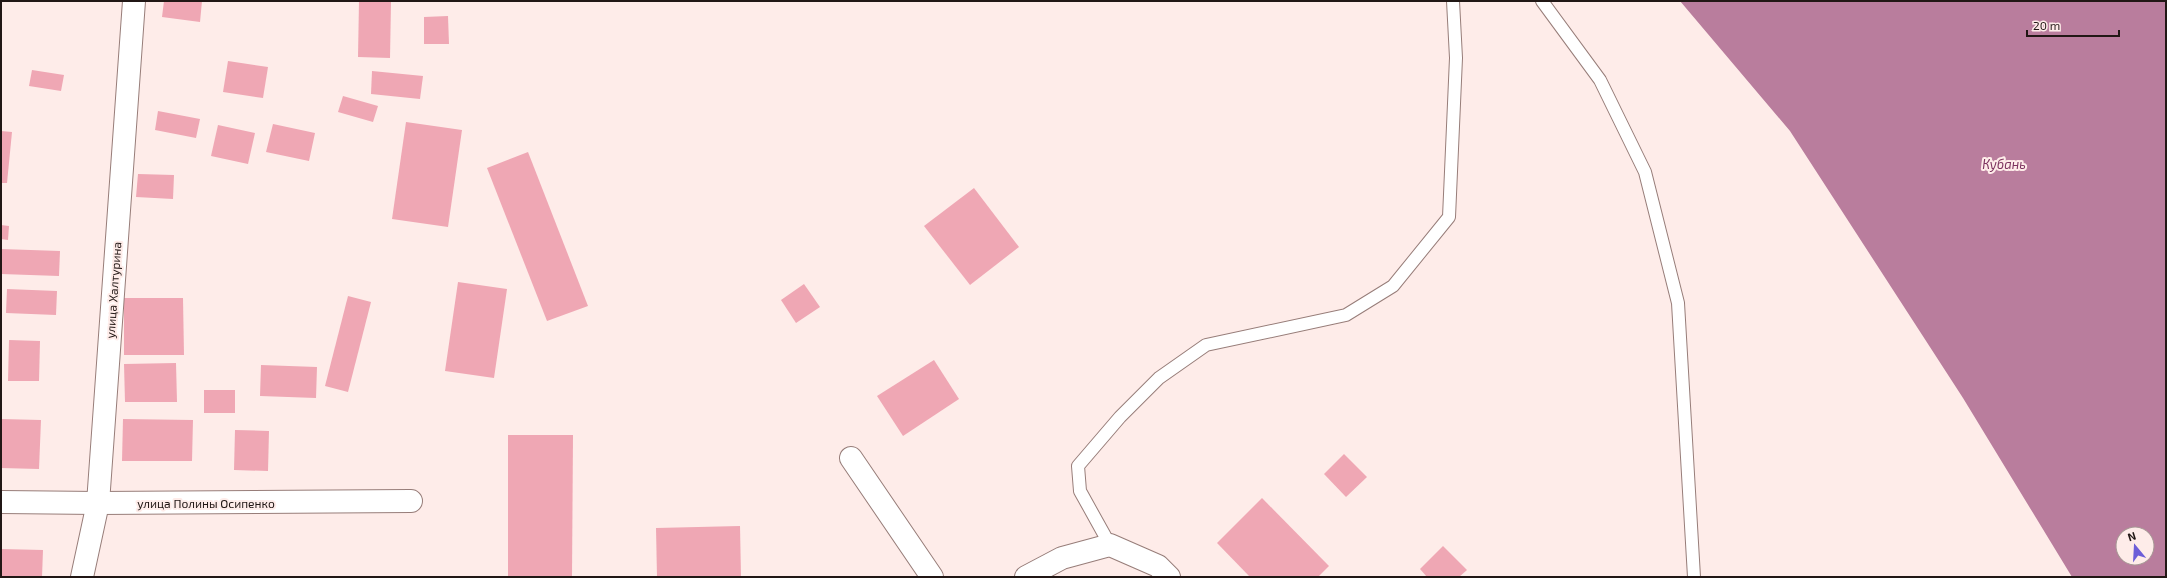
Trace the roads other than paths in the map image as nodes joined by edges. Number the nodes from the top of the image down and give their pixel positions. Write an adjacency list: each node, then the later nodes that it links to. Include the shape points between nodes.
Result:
1 (134, 1): 7 (street, улица Халтурина)
2 (1453, 1): 8 (lane, via 1456,58 1450,217 1393,286 1346,315 1206,345 1159,378 1120,417 1078,466 1080,491)
3 (1542, 1): 13 (lane, via 1600,80 1645,172 1678,303)
4 (851, 458): 10 (street)
5 (411, 501): 7 (street, улица Полины Осипенко)
6 (1, 502): 7 (street, улица Полины Осипенко)
7 (98, 503): 9 (street, улица Халтурина)
8 (1110, 545): 11 (street, via 1062,558); 12 (street, via 1158,566)
9 (82, 577)
10 (932, 577)
11 (1026, 577)
12 (1169, 577)
13 (1694, 577)

